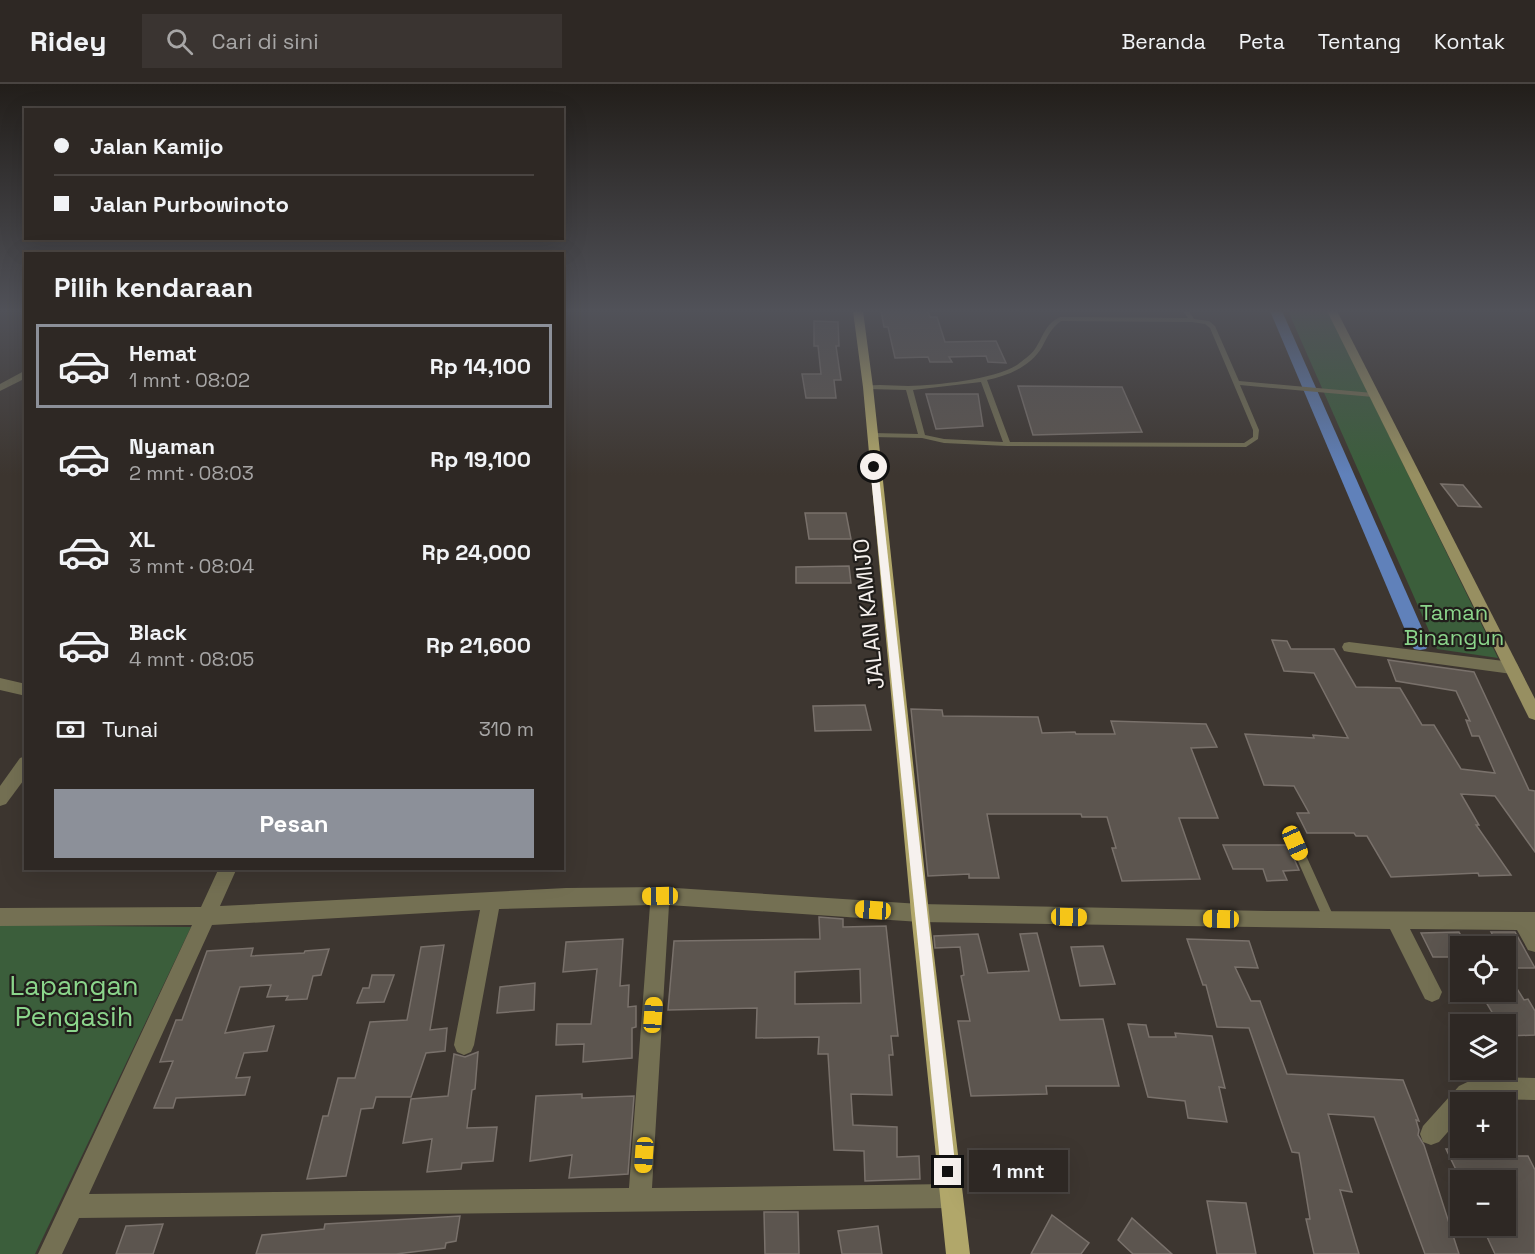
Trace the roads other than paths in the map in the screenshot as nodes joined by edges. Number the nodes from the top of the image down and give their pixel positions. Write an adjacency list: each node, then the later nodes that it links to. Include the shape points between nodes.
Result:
1 (865, 366): 8 (main road, JALAN KAMIJO)
2 (1020, 366): 6 (lane)
3 (1230, 366): 7 (lane)
4 (1359, 366): 11 (main road)
5 (24, 374): 9 (street)
6 (983, 379): 10 (lane); 14 (lane)
7 (1238, 383): 11 (lane); 14 (lane, via 1256,430 1256,438 1246,445)
8 (868, 387): 10 (lane); 12 (main road, JALAN KAMIJO)
9 (0, 388)
10 (909, 388): 13 (lane)
11 (1373, 395): 16 (main road)
12 (872, 435): 13 (lane); 26 (main road, JALAN KAMIJO)
13 (922, 436): 14 (lane)
14 (1007, 444)
15 (1349, 647): 16 (street)
16 (1512, 668): 19 (main road)
17 (0, 684): 18 (street)
18 (24, 690)
19 (1535, 714)
20 (24, 766): 21 (street)
21 (0, 799)
22 (1295, 843): 29 (lane)
23 (227, 870): 27 (street)
24 (660, 896): 25 (street); 26 (street); 39 (street)
25 (491, 901): 27 (street); 35 (street)
26 (920, 914): 29 (street); 38 (main road, JALAN KAMIJO)
27 (197, 916): 28 (street); 32 (lane, via 184,923); 40 (street)
28 (0, 917)
29 (1329, 919): 30 (street)
30 (1395, 920): 31 (street); 34 (street)
31 (1529, 921): 33 (street)
32 (0, 923)
33 (1535, 943)
34 (1432, 992)
35 (464, 1045)
36 (1535, 1089): 37 (street, via 1478,1088 1467,1094)
37 (1431, 1134)
38 (951, 1196): 39 (street); 42 (main road, JALAN KAMIJO)
39 (640, 1200): 40 (street)
40 (72, 1206): 41 (street)
41 (50, 1254)
42 (958, 1254)

